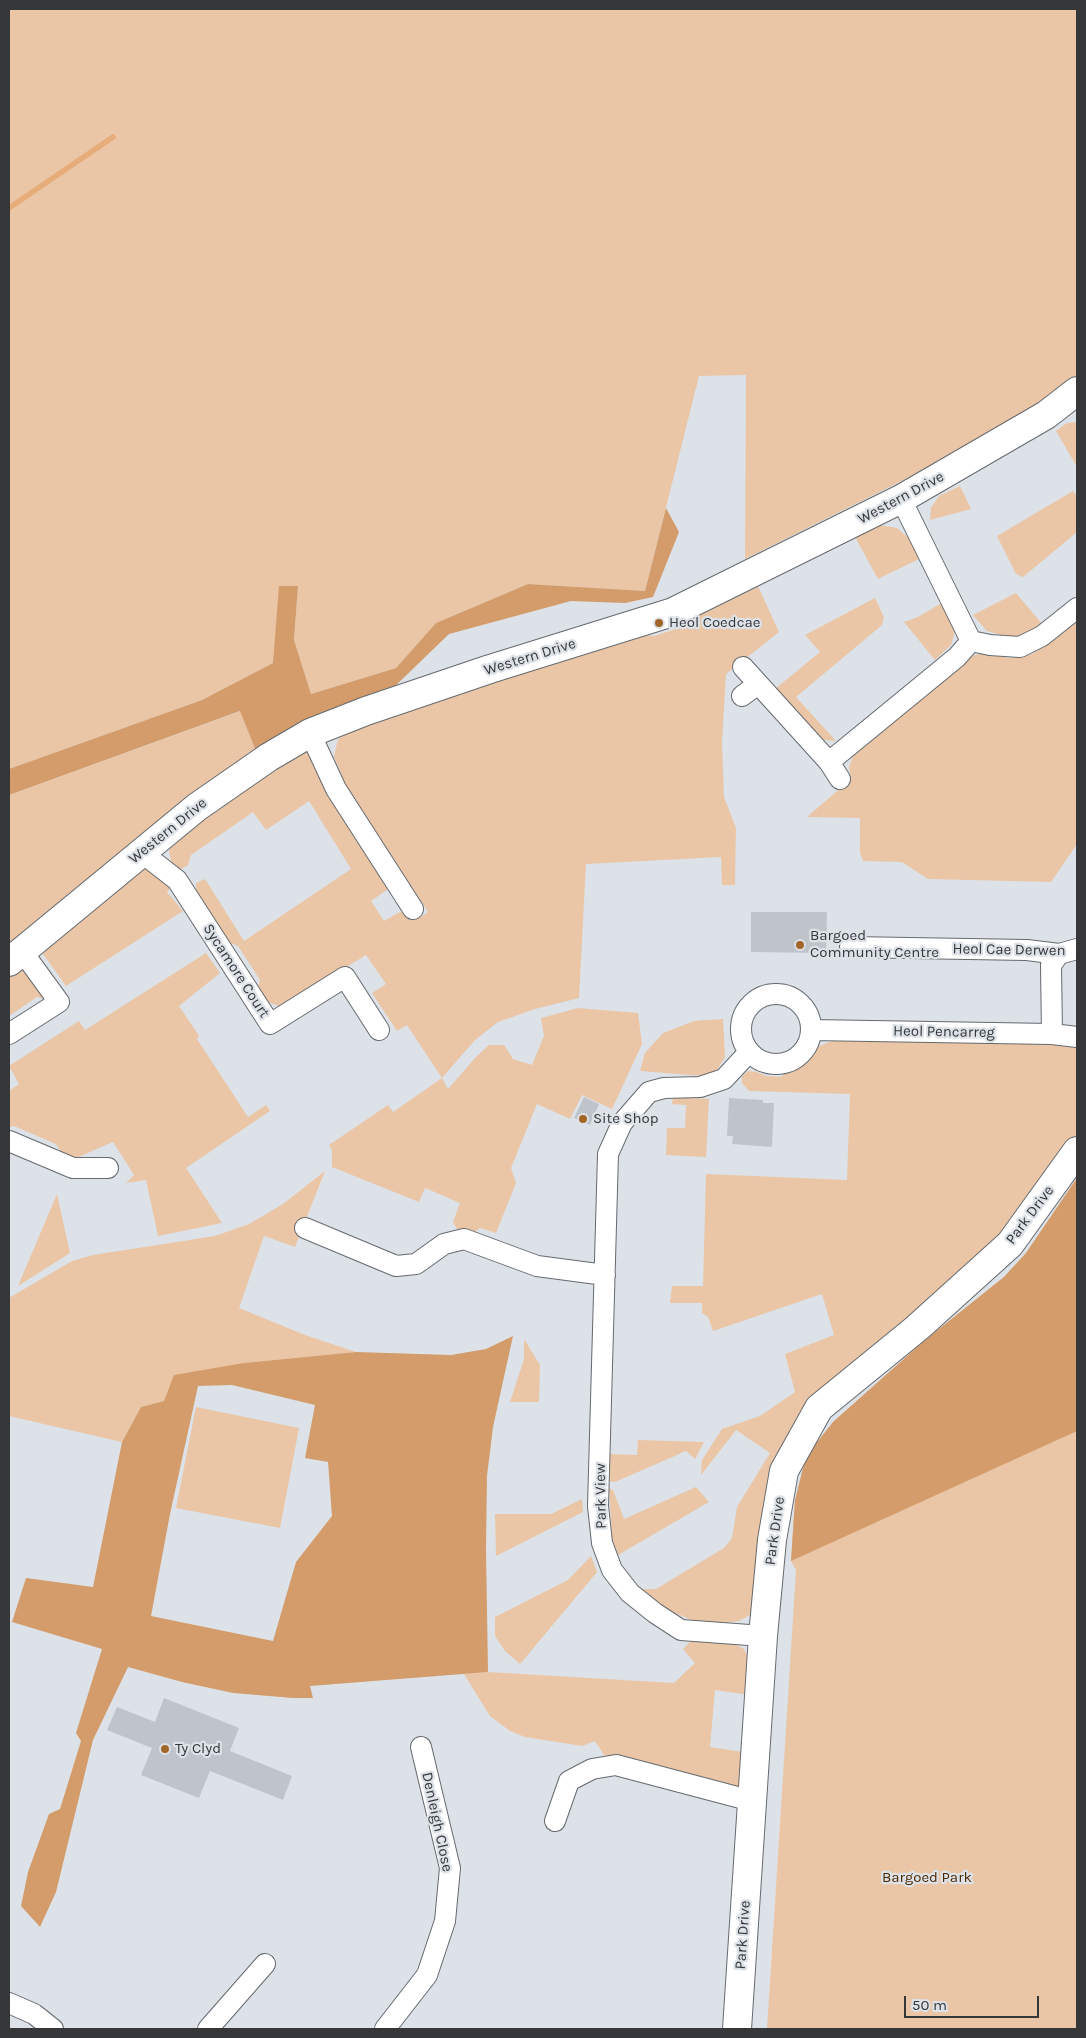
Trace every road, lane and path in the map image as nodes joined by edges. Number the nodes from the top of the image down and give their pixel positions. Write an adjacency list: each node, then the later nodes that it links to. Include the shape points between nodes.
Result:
1 (1076, 393): 2 (street, Western Drive, via 1046,415)
2 (901, 499): 4 (street); 6 (street, Western Drive, via 673,612 490,669)
3 (1077, 608): 4 (street, via 1042,636 1020,647)
4 (971, 641): 7 (street, via 957,657)
5 (743, 667): 7 (street, via 750,690)
6 (310, 733): 9 (street, Western Drive, via 197,807); 10 (street, via 336,789)
7 (829, 762): 8 (street)
8 (840, 779)
9 (141, 852): 13 (street, Western Drive); 14 (street, Sycamore Court, via 177,880 270,1024 344,977)
10 (413, 909)
11 (850, 947): 12 (street, Heol Cae Derwen)
12 (1068, 952): 17 (street, via 1051,965)
13 (15, 957): 16 (street, via 59,1002)
14 (379, 1030)
15 (811, 1030): 17 (street, Heol Pencarreg); 19 (street, via 802,1052 782,1064 758,1060); 19 (street, via 807,1013 796,1000 785,995 762,997 752,1003 741,1022 742,1038)
16 (9, 1034)
17 (1052, 1034): 18 (street, Heol Pencarreg)
18 (1077, 1037)
19 (749, 1052): 24 (street, Park View, via 724,1079 700,1087 664,1088 649,1092 622,1123 608,1154)
20 (9, 1141): 22 (street, via 73,1168)
21 (1077, 1151): 25 (street, Park Drive, via 1010,1244 819,1408 784,1471 772,1540)
22 (108, 1168)
23 (305, 1228): 24 (street, via 396,1266 416,1264 444,1244 464,1239 537,1266)
24 (605, 1275): 25 (street, Park View, via 598,1506 602,1543 612,1570 630,1592 681,1630)
25 (763, 1636): 27 (street, Park Drive)
26 (421, 1747): 33 (street, Denleigh Close, via 450,1868 445,1921 427,1975)
27 (752, 1801): 28 (street, via 616,1765 592,1768 569,1781); 34 (street, Park Drive)
28 (556, 1821)
29 (264, 1964): 32 (street)
30 (9, 2002): 31 (street, via 34,2014)
31 (52, 2029)
32 (208, 2029)
33 (385, 2029)
34 (737, 2029)

